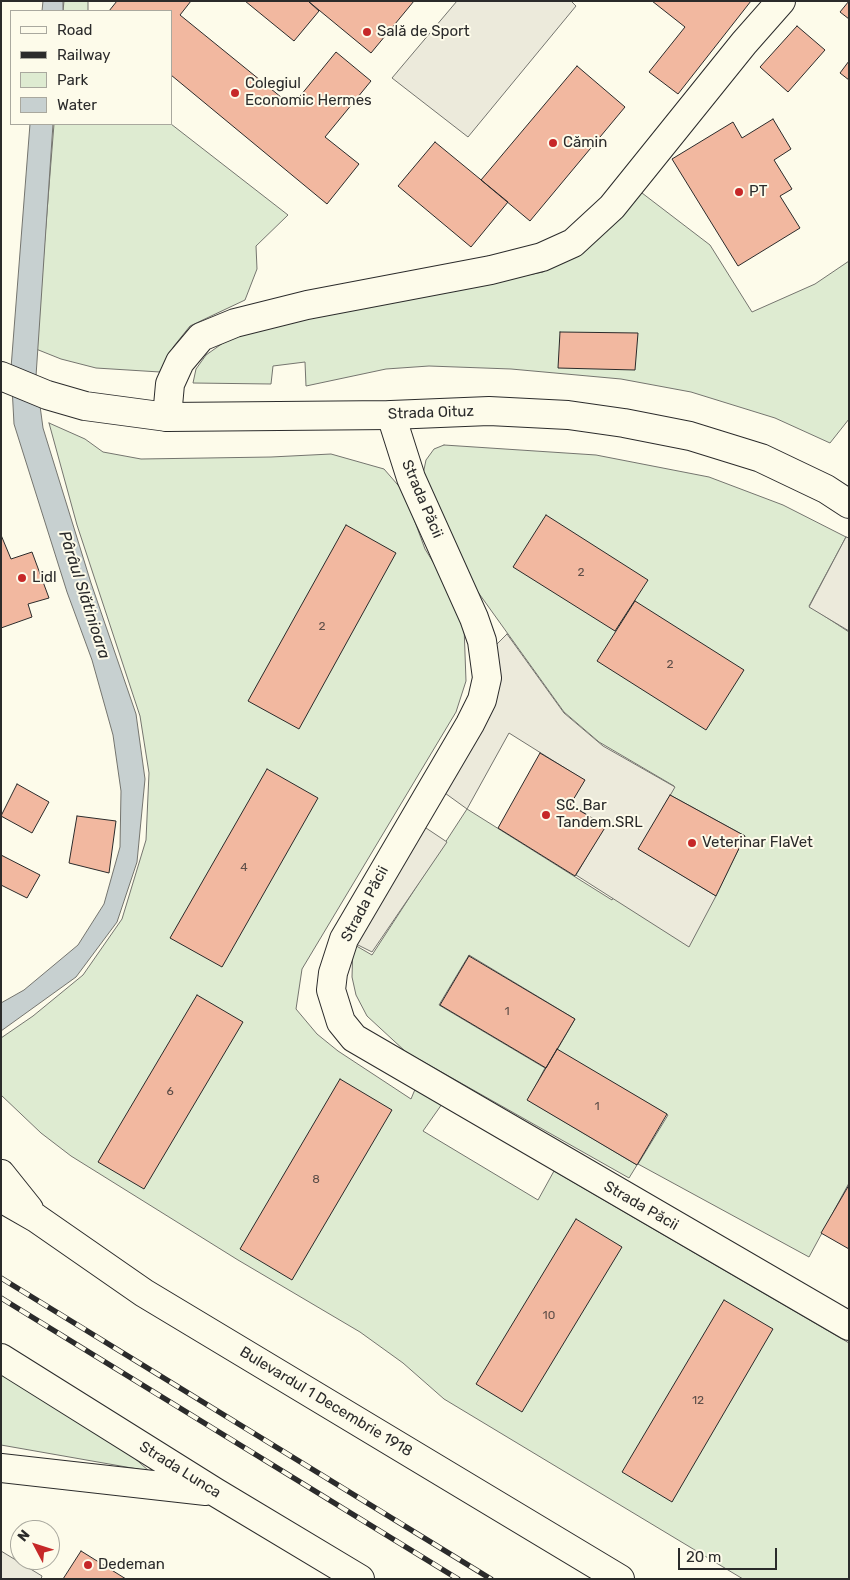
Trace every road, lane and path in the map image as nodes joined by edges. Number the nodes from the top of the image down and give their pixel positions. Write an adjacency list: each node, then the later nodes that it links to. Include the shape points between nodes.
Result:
1 (781, 1): 4 (street, via 612,207 573,243 533,259 491,270 307,305 235,323 201,337 180,362 170,384)
2 (4, 378): 4 (street, Strada Oituz, via 47,395 110,411)
3 (391, 415): 4 (street, Strada Oituz); 5 (street, Strada Oituz, via 489,411 624,422 690,436 761,458 826,489); 9 (street, Strada Păcii, via 411,478 474,618 482,641 487,678 482,700 470,724 344,939 331,990 341,1022 354,1038)
4 (167, 417)
5 (849, 504)
6 (1, 1174): 8 (street, Bulevardul 1 Decembrie 1918)
7 (1, 1198): 8 (street, Bulevardul 1 Decembrie 1918)
8 (36, 1218): 14 (street, Bulevardul 1 Decembrie 1918, via 144,1293)
9 (849, 1326)
10 (1, 1358): 12 (street, Strada Lunca)
11 (1, 1468): 12 (street)
12 (215, 1492): 13 (street, Strada Lunca)
13 (360, 1579)
14 (620, 1579)

